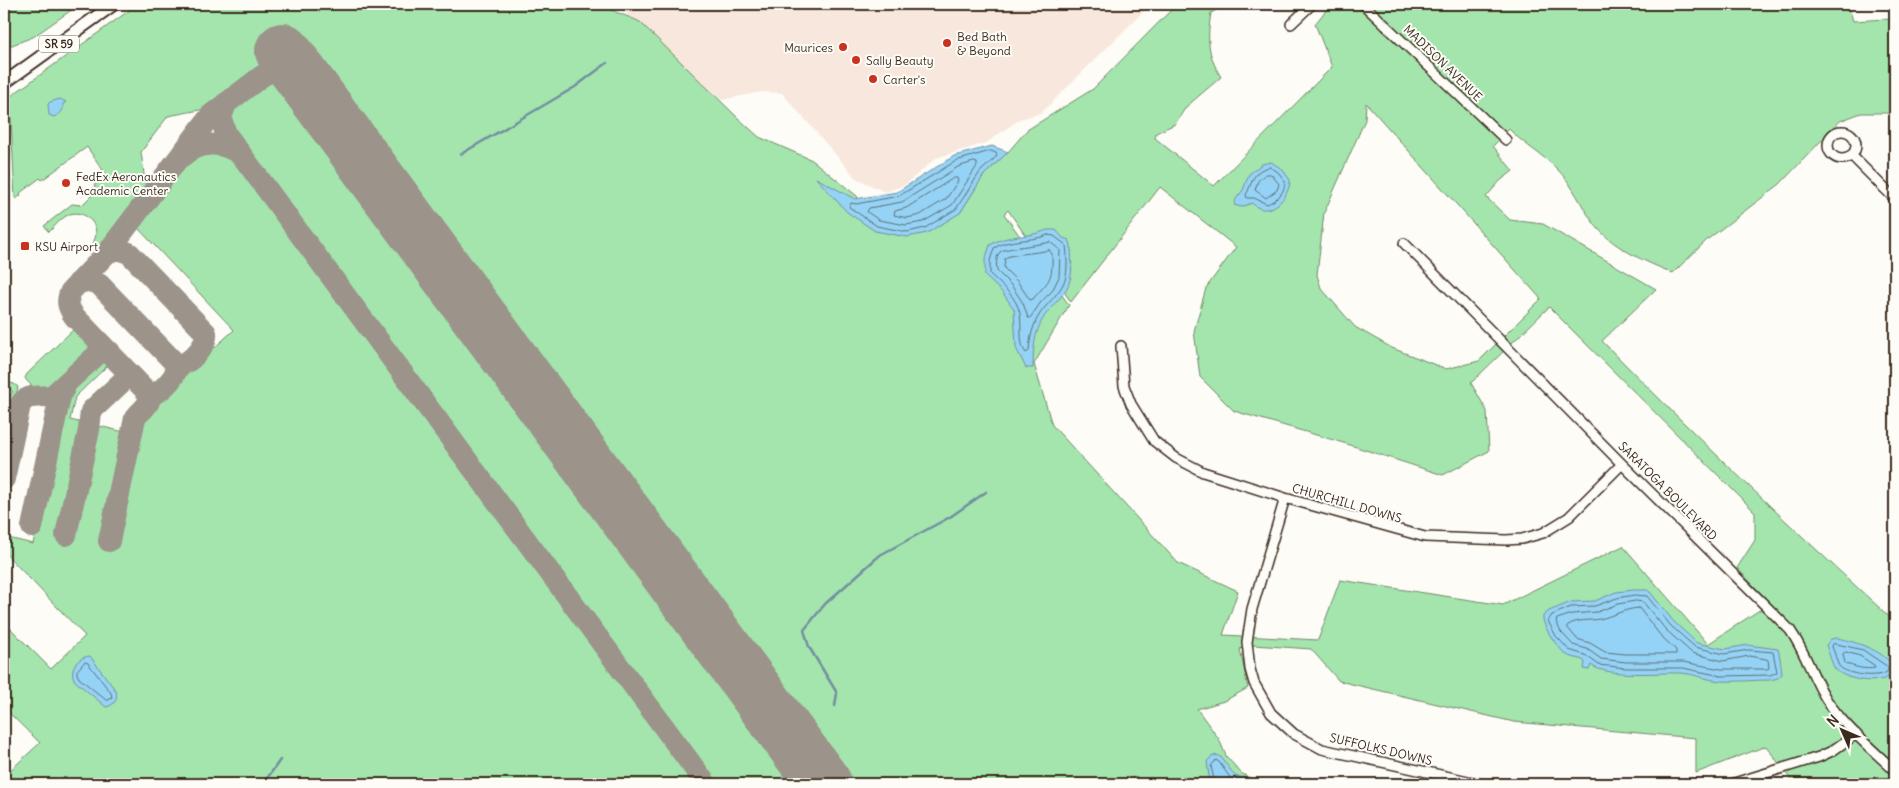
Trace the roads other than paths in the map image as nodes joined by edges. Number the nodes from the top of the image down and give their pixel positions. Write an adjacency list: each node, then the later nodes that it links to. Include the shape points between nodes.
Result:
1 (114, 4): 5 (main road, SR 59)
2 (1312, 4): 4 (street)
3 (1363, 4): 6 (street, MADISON AVENUE)
4 (1291, 24)
5 (6, 78)
6 (1506, 140)
7 (1852, 155): 8 (street)
8 (1895, 199)
9 (1404, 243): 11 (street, SARATOGA BOULEVARD)
10 (1120, 346): 12 (street, CHURCHILL DOWNS, via 1124,386 1130,404 1164,450 1190,467)
11 (1622, 464): 12 (street, CHURCHILL DOWNS, via 1569,517 1543,533 1522,539 1425,537); 13 (street, SARATOGA BOULEVARD, via 1790,630 1828,701)
12 (1284, 498): 16 (street, SUFFOLKS DOWNS, via 1252,609 1247,642 1254,683 1272,713 1294,734 1322,749)
13 (1856, 734): 14 (street, SARATOGA BOULEVARD); 17 (street, via 1819,758)
14 (1895, 771)
15 (1895, 780): 18 (street)
16 (1482, 784)
17 (1731, 784)
18 (1891, 784)

